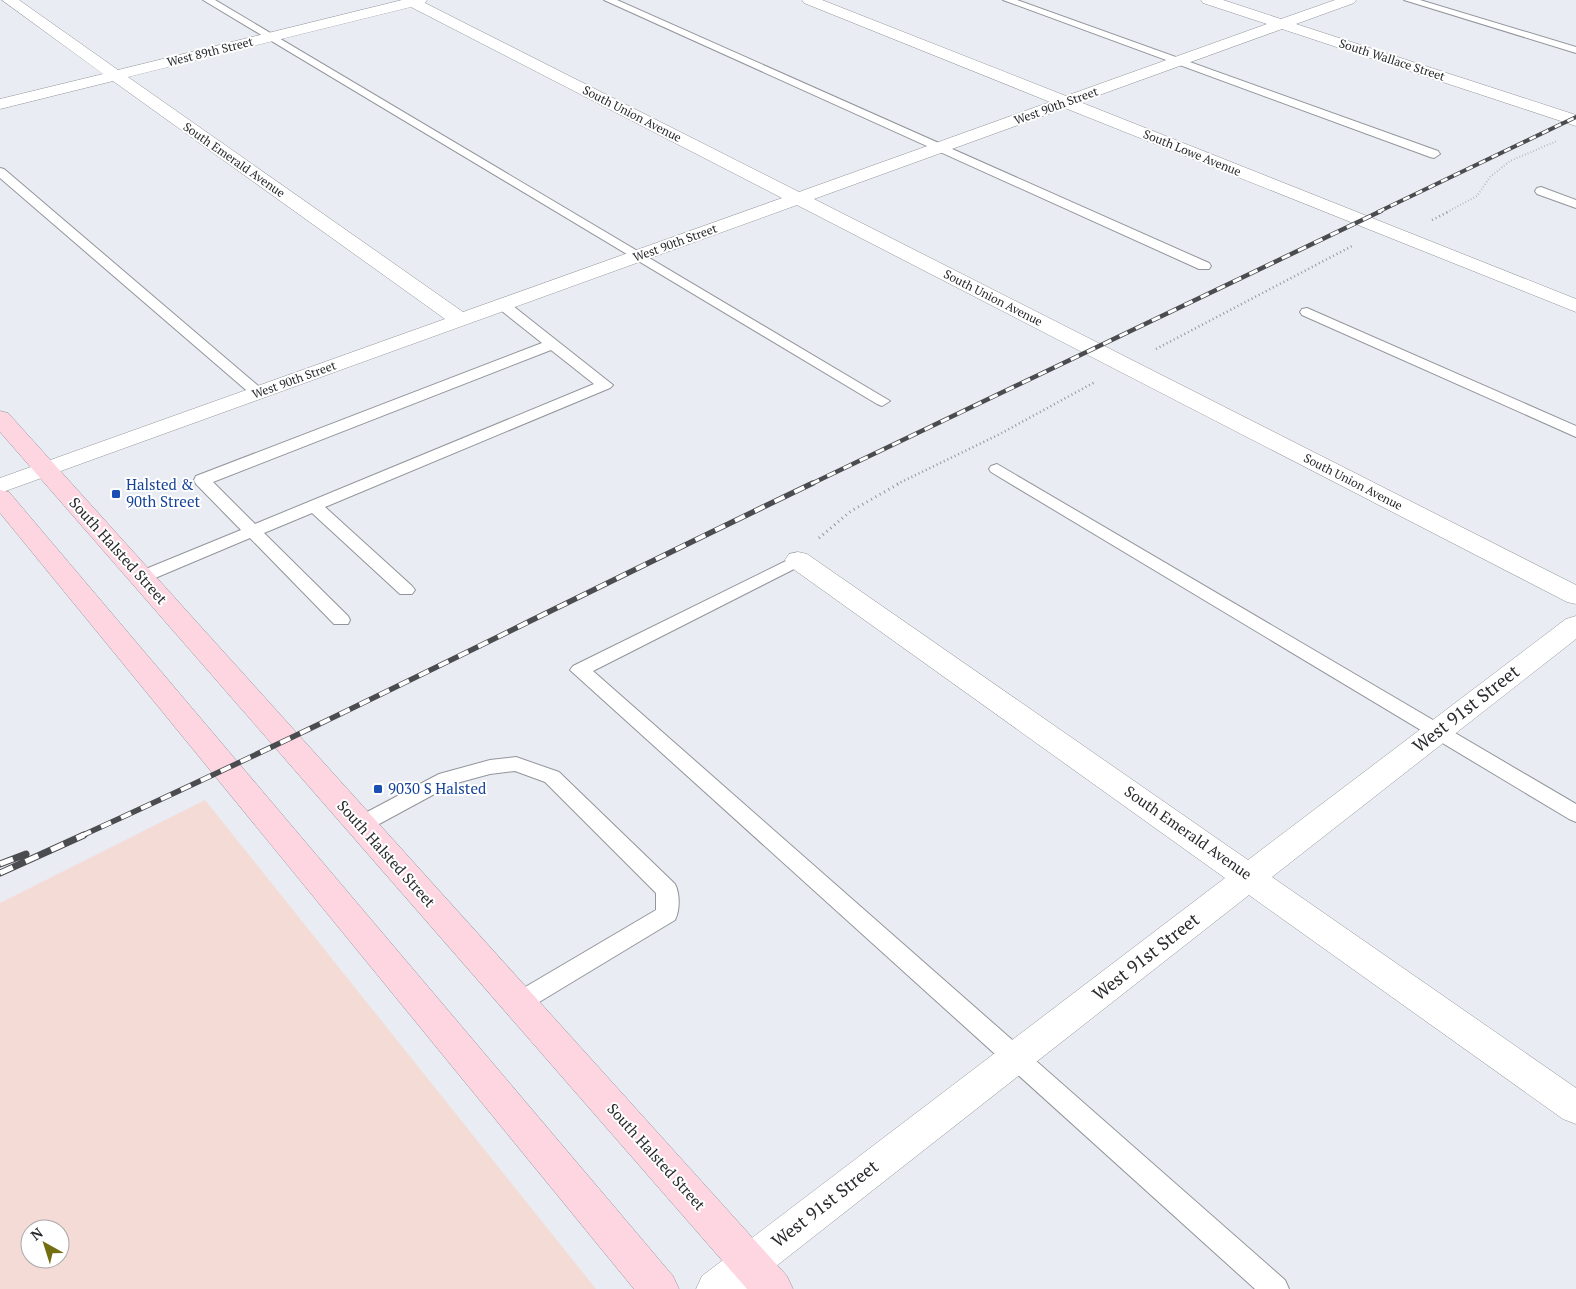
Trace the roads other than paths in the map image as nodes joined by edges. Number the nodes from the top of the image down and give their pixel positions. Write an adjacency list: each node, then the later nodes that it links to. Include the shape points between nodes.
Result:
1 (9, 0): 14 (street, South Emerald Avenue)
2 (208, 0): 11 (lane)
3 (609, 0): 18 (lane)
4 (809, 0): 15 (street, South Lowe Avenue)
5 (1008, 0): 13 (lane)
6 (1208, 0): 10 (street, South Wallace Street)
7 (1349, 0): 10 (street, West 90th Street)
8 (1410, 0): 12 (lane)
9 (414, 1): 11 (street, West 89th Street); 22 (street, South Union Avenue)
10 (1282, 24): 13 (street, West 90th Street); 17 (street, South Wallace Street)
11 (271, 37): 14 (street, West 89th Street); 24 (lane)
12 (1576, 50)
13 (1178, 62): 15 (street, West 90th Street); 19 (lane)
14 (115, 75): 16 (street, West 89th Street); 29 (street, South Emerald Avenue)
15 (1065, 102): 18 (street, West 90th Street); 27 (street, South Lowe Avenue)
16 (0, 104)
17 (1576, 121)
18 (940, 148): 22 (street, West 90th Street); 25 (lane)
19 (1434, 154)
20 (0, 172): 31 (lane)
21 (1541, 191): 23 (lane)
22 (798, 198): 24 (street, West 90th Street); 44 (street, South Union Avenue)
23 (1576, 204)
24 (638, 256): 26 (street, West 90th Street); 32 (lane)
25 (1204, 266)
26 (502, 305): 29 (street, West 90th Street); 30 (lane)
27 (1576, 306)
28 (1307, 312): 34 (lane)
29 (460, 320): 31 (street, West 90th Street)
30 (552, 344): 39 (lane, via 605,385); 40 (lane, via 202,480)
31 (258, 393): 35 (street, West 90th Street)
32 (882, 401)
33 (0, 418): 35 (main road, South Halsted Street)
34 (1576, 432)
35 (46, 469): 37 (street, West 90th Street); 42 (main road, South Halsted Street)
36 (996, 469): 47 (lane)
37 (0, 486)
38 (0, 497): 55 (main road)
39 (314, 506): 40 (lane); 43 (lane)
40 (254, 531): 42 (lane); 45 (lane)
41 (798, 560): 50 (street, South Emerald Avenue); 52 (lane, via 580,670)
42 (142, 577): 49 (main road, South Halsted Street)
43 (406, 590)
44 (1576, 596)
45 (341, 620)
46 (1576, 625): 47 (street, West 91st Street)
47 (1438, 731): 48 (lane); 50 (street, West 91st Street)
48 (1576, 814)
49 (360, 824): 51 (main road, South Halsted Street); 51 (lane, via 446,779 490,767 516,764 552,776 667,890 667,914)
50 (1250, 877): 52 (street, West 91st Street); 53 (street, South Emerald Avenue)
51 (518, 1003): 54 (main road, South Halsted Street)
52 (1014, 1058): 54 (street, West 91st Street); 57 (lane)
53 (1576, 1108)
54 (762, 1276): 56 (street, West 91st Street)
55 (659, 1289)
56 (716, 1289)
57 (1276, 1289)

